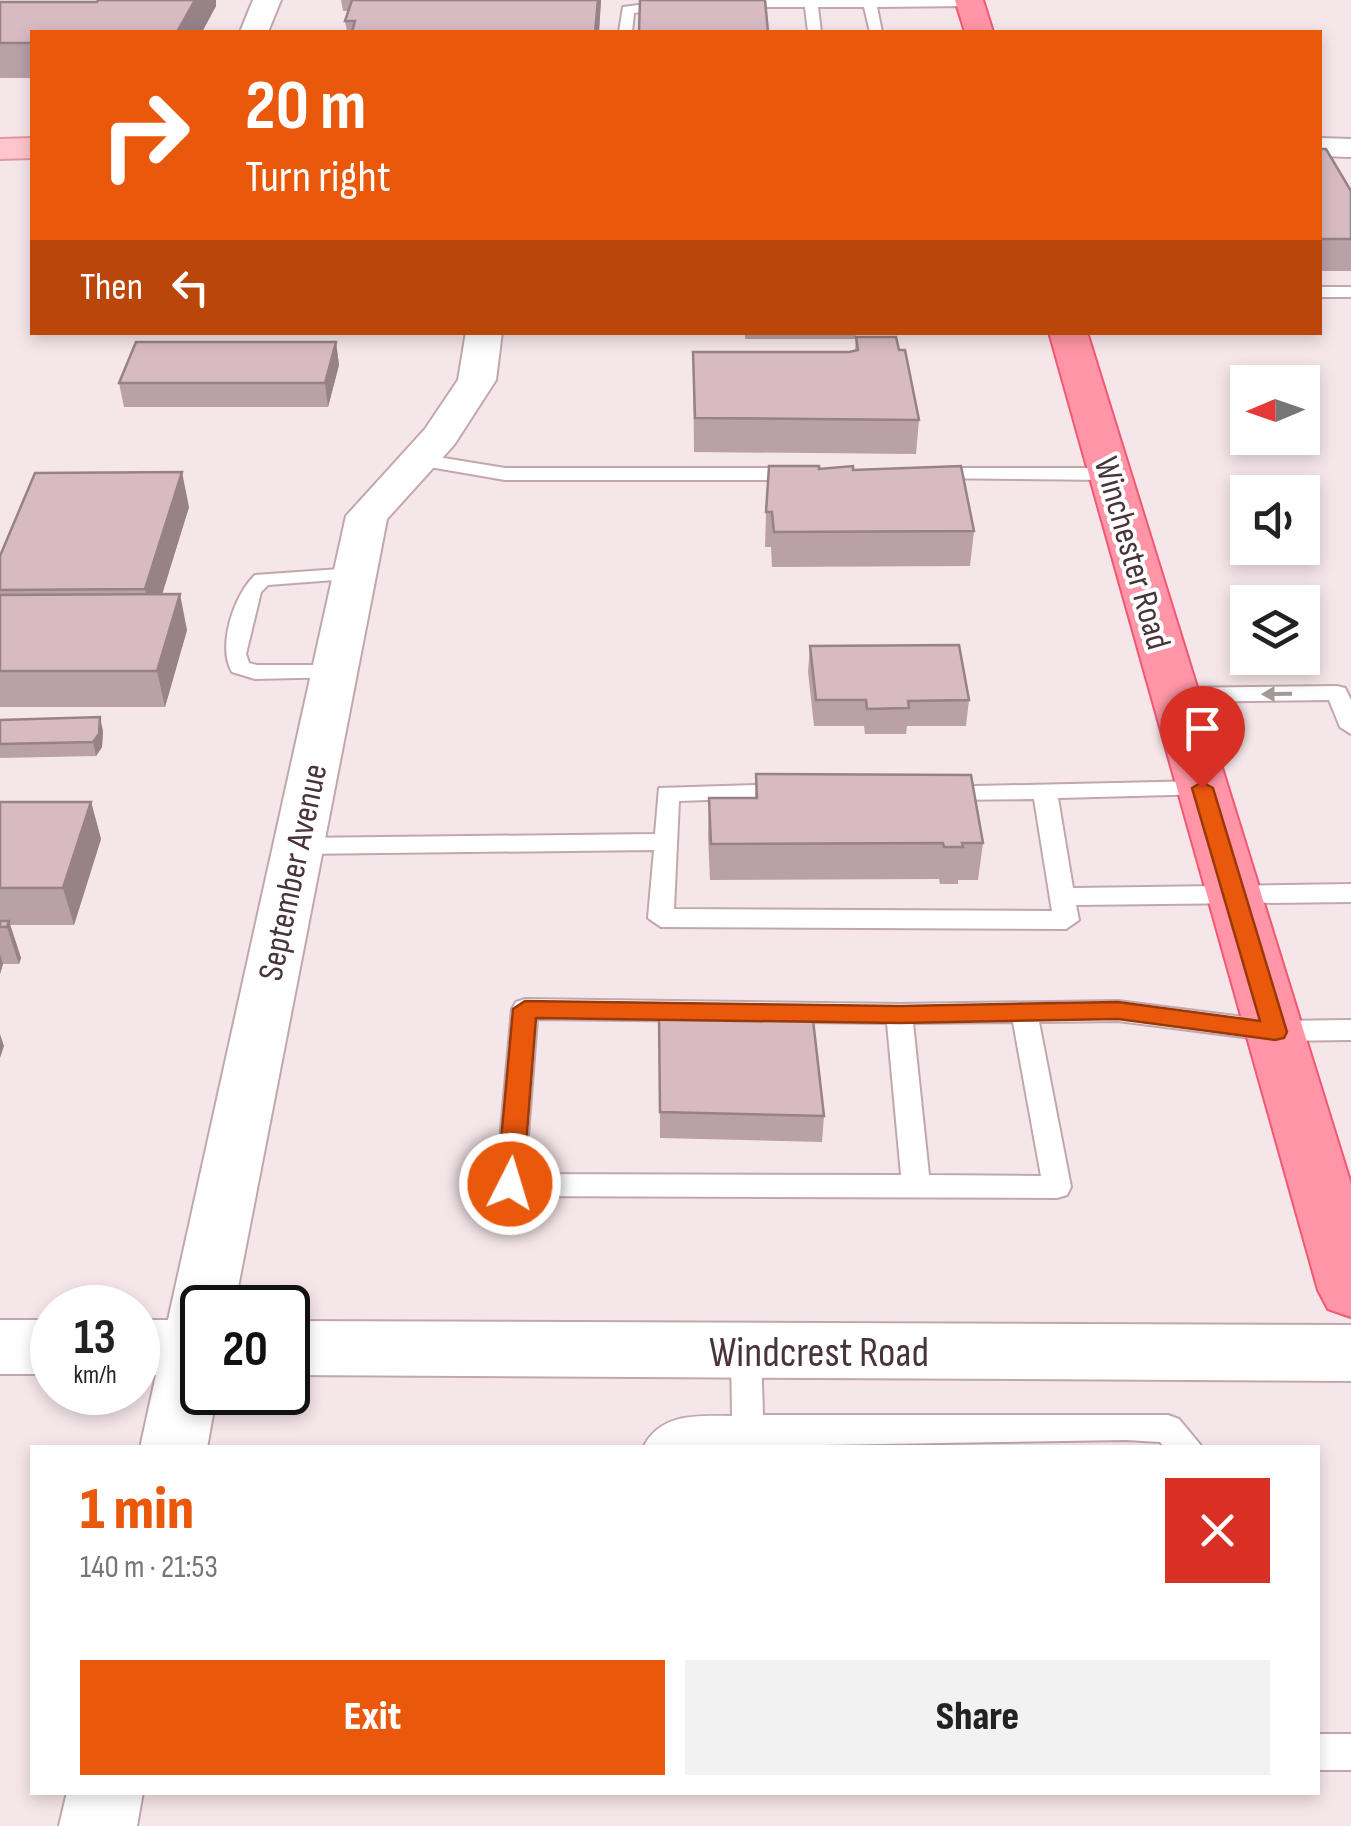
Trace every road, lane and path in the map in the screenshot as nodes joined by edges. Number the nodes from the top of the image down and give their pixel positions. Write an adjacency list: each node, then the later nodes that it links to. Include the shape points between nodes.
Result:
1 (267, 0): 7 (street)
2 (969, 1): 4 (lane); 11 (main road)
3 (811, 2): 4 (lane); 6 (lane); 9 (lane)
4 (870, 2): 10 (lane)
5 (682, 4): 8 (lane, via 628,10)
6 (719, 4)
7 (255, 30)
8 (626, 30)
9 (814, 30)
10 (876, 30)
11 (978, 30)
12 (30, 148): 15 (street)
13 (1322, 148): 14 (street)
14 (1351, 148)
15 (0, 149)
16 (1322, 292): 17 (lane)
17 (1351, 292)
18 (484, 335): 20 (street, September Avenue, via 476,380)
19 (1069, 335): 23 (main road, Winchester Road)
20 (420, 460): 21 (lane, via 505,474); 24 (street, September Avenue, via 367,516)
21 (817, 474)
22 (914, 474): 23 (lane)
23 (1110, 474): 27 (main road, Winchester Road)
24 (354, 574): 25 (street, September Avenue); 25 (lane, via 262,579 251,590 235,654 240,667 255,672)
25 (334, 672): 34 (street, September Avenue)
26 (1344, 693): 27 (lane, one-way to 27); 28 (lane)
27 (1175, 695): 29 (main road, Winchester Road)
28 (1351, 728)
29 (1202, 788): 30 (lane); 36 (main road, Winchester Road)
30 (1045, 791): 32 (lane); 37 (lane)
31 (806, 792): 33 (lane, via 667,793)
32 (906, 792)
33 (667, 842): 34 (lane); 37 (lane, via 661,918 1066,920)
34 (298, 846): 47 (street, September Avenue)
35 (1351, 893): 36 (lane)
36 (1234, 895): 37 (lane); 41 (main road, Winchester Road)
37 (1062, 897)
38 (1024, 1012): 39 (lane); 41 (lane, via 1118,1011); 43 (lane, via 1057,1187)
39 (900, 1014): 43 (lane); 43 (lane, via 525,1009 510,1184)
40 (1351, 1030): 41 (lane)
41 (1275, 1032): 42 (main road, Winchester Road)
42 (1334, 1171): 44 (main road, Winchester Road)
43 (916, 1186)
44 (1351, 1290)
45 (0, 1347): 46 (street)
46 (30, 1347)
47 (178, 1348): 52 (street, September Avenue)
48 (310, 1348): 49 (street, Windcrest Road)
49 (746, 1350): 50 (street, Windcrest Road); 51 (lane)
50 (1351, 1353)
51 (748, 1430): 53 (lane, via 683,1430); 54 (lane, via 1126,1426 1168,1429)
52 (174, 1445)
53 (663, 1445)
54 (1184, 1445)
55 (1320, 1752): 56 (lane)
56 (1351, 1752)
57 (104, 1795): 58 (street)
58 (98, 1826)

